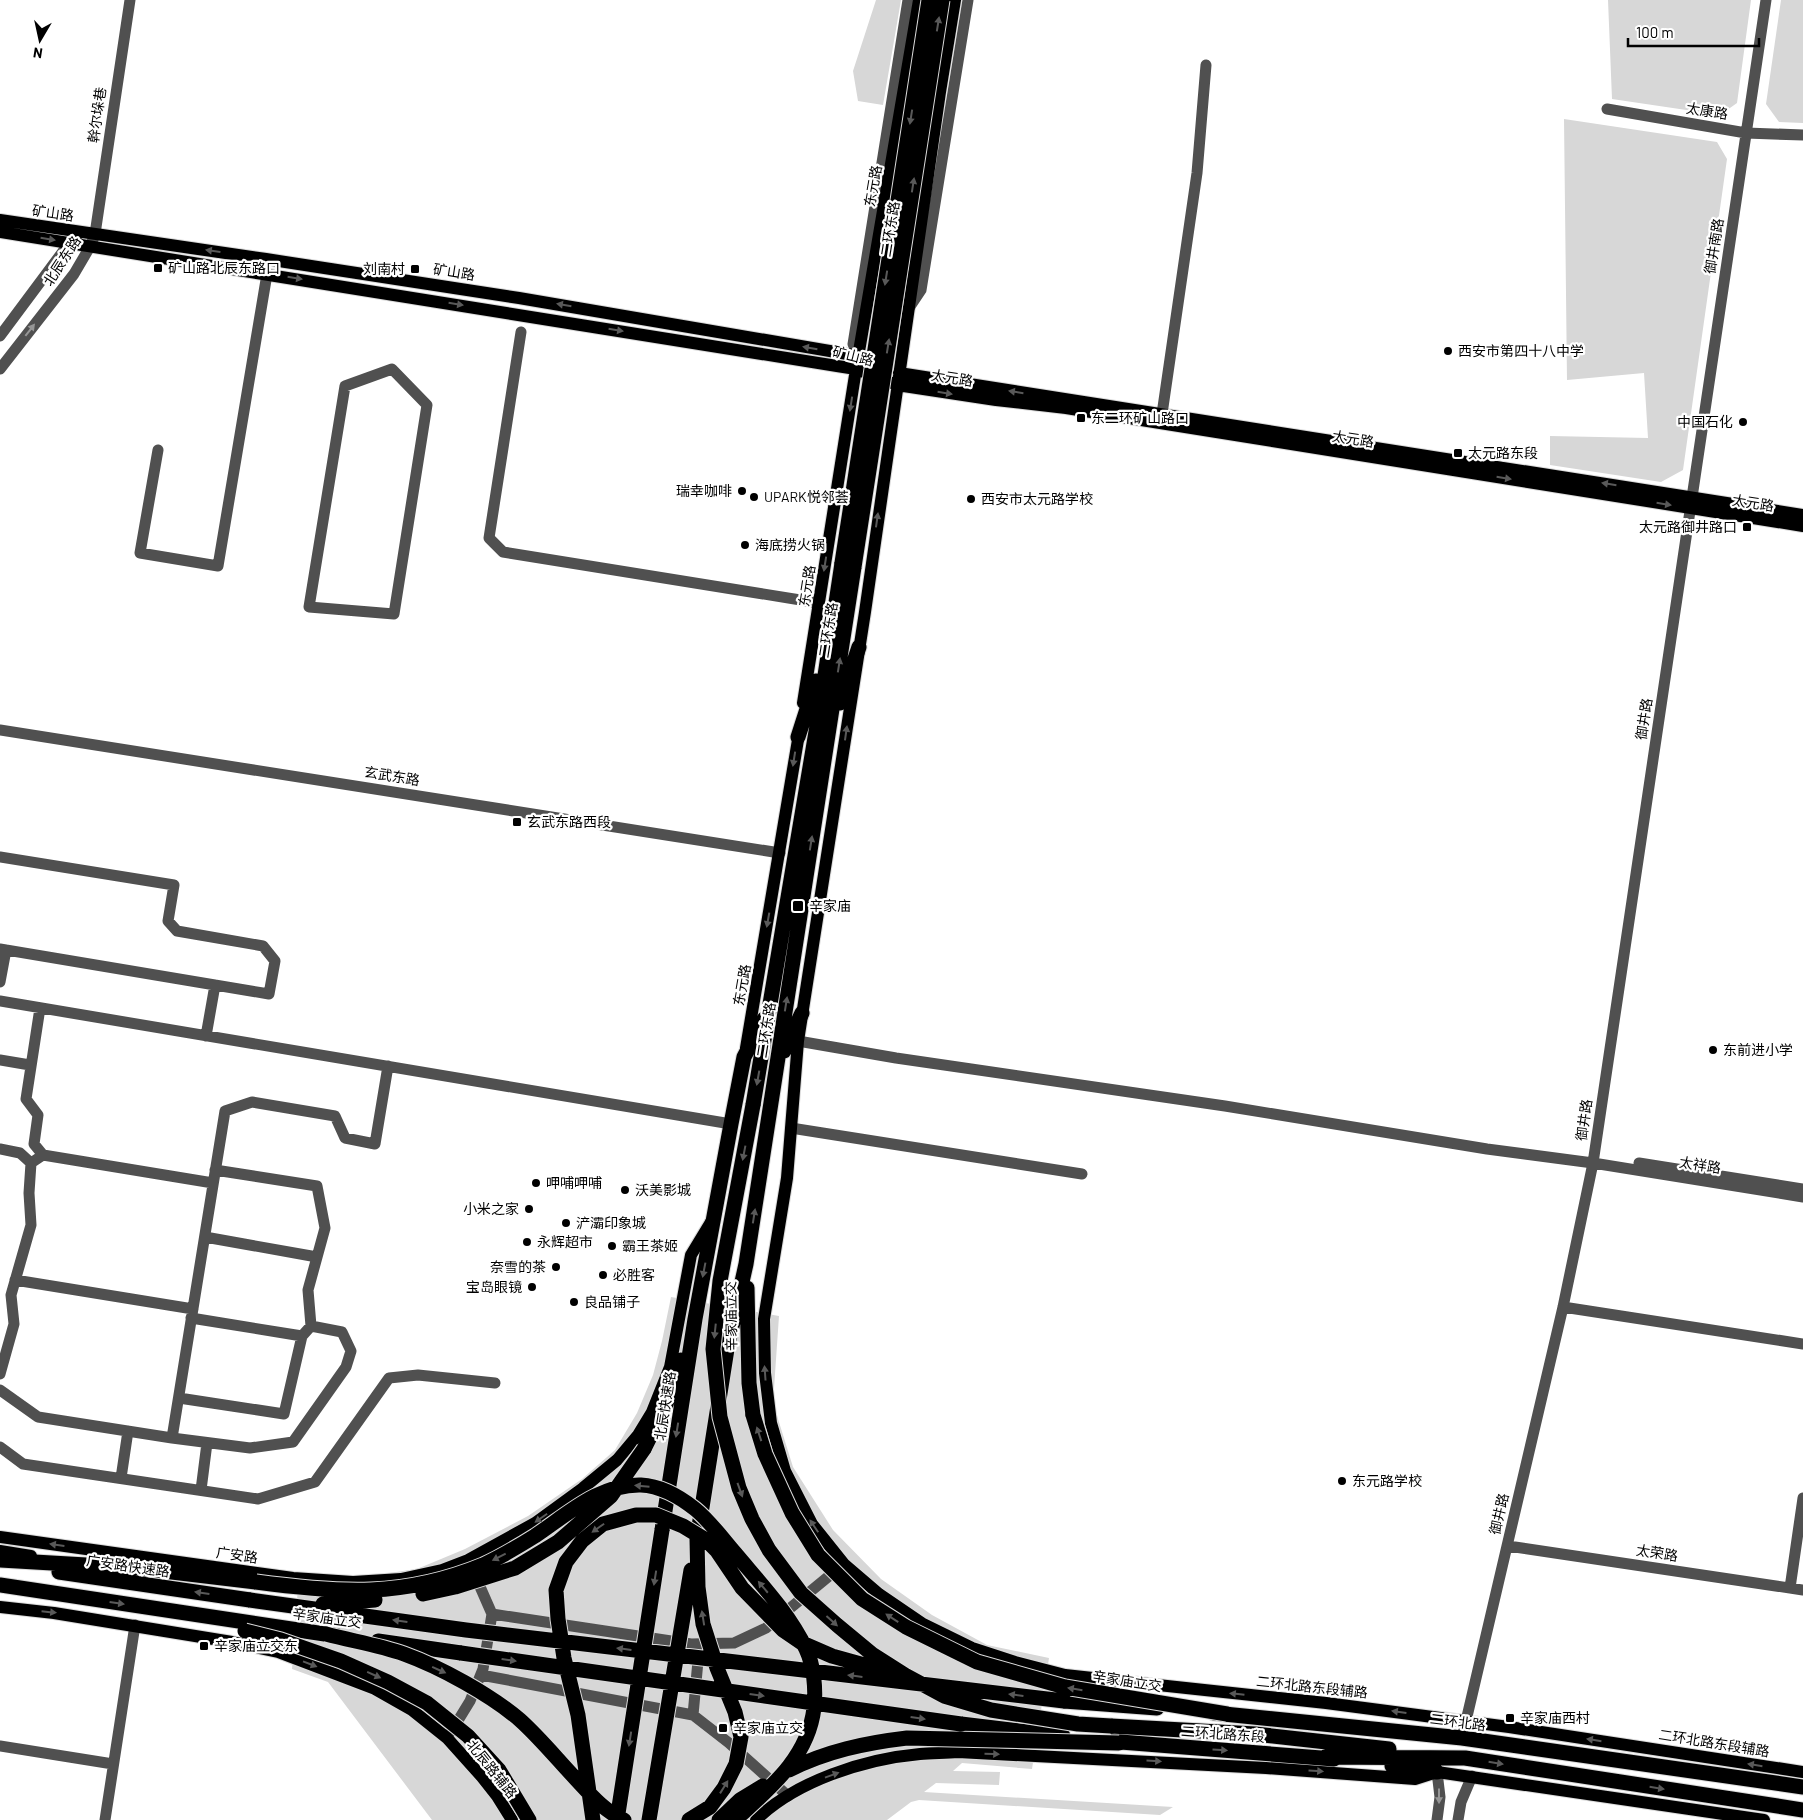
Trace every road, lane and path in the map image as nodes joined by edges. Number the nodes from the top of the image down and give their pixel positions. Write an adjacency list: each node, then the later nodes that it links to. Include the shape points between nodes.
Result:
1 (130, 0): 15 (street, 幹尔垛巷)
2 (908, 0): 21 (street, via 853,344)
3 (919, 0): 21 (main road, 东元路)
4 (929, 0): 30 (highway, 二环东路, one-way to 30, bridge)
5 (942, 0): 30 (highway, 二环东路, one-way to 5, bridge)
6 (955, 0): 18 (main road)
7 (968, 0): 18 (street, via 921,290)
8 (1766, 0): 11 (street, 御井南路)
9 (1206, 65): 25 (street, via 1197,173)
10 (1607, 109): 11 (street, 太康路)
11 (1746, 133): 12 (street, 太康路); 27 (street, 御井南路)
12 (1803, 135)
13 (0, 220): 15 (main road, 矿山路)
14 (0, 232): 16 (main road, 矿山路, one-way to 16)
15 (93, 240): 16 (main road, 矿山路); 17 (main road, 矿山路); 21 (main road, 矿山路, one-way to 15, via 519,298); 22 (street, 北辰东路, one-way to 15, via 74,274)
16 (70, 242): 20 (street, 北辰东路)
17 (267, 274): 23 (main road, 矿山路, one-way to 23); 26 (street, via 218,566 140,553)
18 (908, 309): 24 (main road)
19 (521, 332): 31 (street, via 489,538 503,552)
20 (0, 336)
21 (859, 356): 23 (main road, 东元路); 24 (street, 矿山路)
22 (0, 369)
23 (856, 369): 24 (main road, 矿山路); 31 (main road, 东元路, one-way to 31)
24 (898, 379): 25 (main road, 太元路, one-way to 24); 27 (main road, 太元路, one-way to 27, via 996,400); 34 (main road, one-way to 24)
25 (1162, 414): 27 (main road, 太元路, one-way to 25)
26 (158, 450)
27 (1691, 503): 28 (main road, 太元路); 29 (main road, 太元路); 60 (street, 御井路)
28 (1803, 515)
29 (1803, 526)
30 (848, 565): 33 (highway); 37 (highway, 二环东路, one-way to 30)
31 (819, 603): 36 (main road, 东元路)
32 (394, 614): 32 (street, via 427,405 392,369 345,386 309,607)
33 (830, 639): 36 (highway); 44 (highway, 辛家庙立交)
34 (859, 647): 37 (highway); 46 (main road, one-way to 34)
35 (0, 730): 38 (street, 玄武东路)
36 (798, 737): 38 (main road, 东元路, one-way to 38)
37 (826, 744): 53 (highway, 二环东路, one-way to 37)
38 (780, 853): 49 (main road, 东元路, one-way to 49)
39 (0, 857): 42 (street, via 174,885 168,921 177,931 263,946 274,961 269,994)
40 (3, 949): 41 (street); 42 (street)
41 (0, 982)
42 (214, 985): 47 (street)
43 (0, 1001): 45 (street)
44 (771, 1004): 49 (highway, 北辰快速路); 120 (highway, 辛家庙立交, one-way to 120, bridge, via 720,1281 713,1349 720,1417 739,1488 769,1550 801,1593 837,1626 905,1675 944,1696 991,1710 1078,1724 1256,1734)
45 (40, 1008): 47 (street); 51 (street)
46 (802, 1013): 48 (main road); 53 (highway)
47 (206, 1036): 52 (street)
48 (798, 1041): 55 (main road, 二环北路东段辅路); 60 (street, via 1487,1149)
49 (744, 1057): 54 (highway, 北辰快速路)
50 (0, 1060): 51 (street)
51 (30, 1065): 56 (street, via 26,1099 38,1115)
52 (388, 1066): 54 (street); 62 (street, via 375,1144 345,1138 335,1116 252,1102 225,1111)
53 (777, 1066): 70 (highway, 二环东路, one-way to 53)
54 (731, 1124): 67 (highway, 北辰快速路)
55 (792, 1128): 63 (street); 95 (main road, 二环北路东段辅路, one-way to 55, via 812,1524 786,1470 771,1423 765,1373 764,1320)
56 (34, 1144): 58 (street); 59 (street)
57 (0, 1149): 58 (street)
58 (20, 1153): 61 (street)
59 (43, 1155): 61 (street); 64 (street)
60 (1593, 1159): 65 (street, 太祥路); 66 (street, 太祥路); 72 (street, 御井路)
61 (32, 1163): 71 (street, via 29,1192 31,1225)
62 (215, 1170): 64 (street); 69 (street, via 317,1186 324,1228)
63 (1082, 1174)
64 (213, 1183): 68 (street)
65 (1803, 1188)
66 (1803, 1197)
67 (714, 1216): 74 (highway, 北辰快速路, one-way to 74); 93 (main road, 广安路, one-way to 93, via 691,1255 670,1367 652,1412 638,1435 617,1460 589,1484 535,1523)
68 (205, 1237): 69 (street); 73 (street)
69 (317, 1256): 75 (street, via 308,1290)
70 (746, 1264): 90 (highway, via 727,1349); 112 (highway, 辛家庙立交, one-way to 70, bridge, via 1065,1687 978,1662 906,1627 862,1599 818,1555 792,1513 765,1454 752,1415)
71 (15, 1280): 73 (street); 78 (street, via 11,1295 14,1324)
72 (1563, 1307): 77 (street); 91 (street, 御井路)
73 (192, 1314): 76 (street); 81 (street)
74 (695, 1319): 104 (highway, bridge, via 665,1407 644,1449 611,1496 558,1542 515,1568 455,1587 409,1596); 132 (highway, 北辰快速路, one-way to 132, bridge)
75 (312, 1326): 76 (street); 84 (street, via 342,1332 351,1351 346,1367 293,1442 250,1448)
76 (302, 1336): 81 (street, via 284,1414)
77 (1803, 1344)
78 (0, 1374)
79 (495, 1383): 87 (street, via 418,1375 389,1378 315,1482 258,1499)
80 (0, 1390): 82 (street, via 38,1417)
81 (179, 1398): 83 (street)
82 (128, 1431): 83 (street); 86 (street)
83 (172, 1438): 84 (street)
84 (207, 1443): 87 (street)
85 (0, 1447): 86 (street, via 23,1464)
86 (122, 1478): 87 (street)
87 (201, 1490)
88 (1803, 1498): 98 (street)
89 (0, 1537): 93 (main road, 广安路, one-way to 89, via 442,1570 401,1579 353,1582 293,1578)
90 (696, 1539): 134 (highway, bridge); 135 (highway, one-way to 90, bridge, via 710,1807 724,1788 736,1764 742,1737 703,1624)
91 (1508, 1546): 98 (street, 太荣路); 114 (street, 御井路)
92 (0, 1551): 96 (main road)
93 (468, 1560): 105 (street)
94 (0, 1562): 96 (highway); 102 (highway, 广安路快速路, one-way to 94)
95 (844, 1564): 109 (street, via 766,1628 734,1643); 114 (main road, 二环北路东段辅路, one-way to 95, via 1065,1675 972,1648 923,1624 879,1594)
96 (138, 1568): 137 (highway, one-way to 96, bridge, via 779,1779 797,1756 814,1706 812,1666 806,1649 778,1605 696,1509 661,1489 643,1485 605,1491 484,1565 427,1584 361,1591 315,1590)
97 (0, 1585): 101 (highway)
98 (1790, 1588): 99 (street, 太荣路)
99 (1803, 1590)
100 (0, 1592): 101 (highway)
101 (65, 1596): 107 (highway, one-way to 107)
102 (250, 1600): 104 (highway, 辛家庙立交, bridge)
103 (0, 1607): 106 (main road, one-way to 106)
104 (290, 1607): 111 (highway, 辛家庙立交, one-way to 104, bridge)
105 (492, 1614): 109 (street); 110 (street)
106 (135, 1625): 115 (main road, one-way to 115, via 278,1652 374,1688 412,1710); 121 (street)
107 (245, 1626): 108 (highway, 辛家庙立交); 130 (highway, one-way to 130, bridge, via 341,1661 427,1703 468,1736 498,1770)
108 (326, 1634): 117 (highway, 辛家庙立交, one-way to 117, bridge, via 961,1724); 133 (highway, one-way to 133, bridge, via 404,1654 446,1673 488,1698 518,1719 599,1803)
109 (699, 1644): 113 (street)
110 (481, 1675): 113 (street); 115 (street, via 470,1701)
111 (935, 1686): 112 (highway, 辛家庙立交, one-way to 111, bridge, via 1064,1701); 131 (highway, one-way to 131, bridge, via 832,1656 802,1643 767,1615 706,1540 683,1526 656,1515 636,1515 604,1524 582,1541 566,1562 556,1590 564,1658 578,1715)
112 (1227, 1714): 116 (highway, 二环北路)
113 (693, 1715): 126 (street, via 730,1743)
114 (1466, 1721): 116 (street, 御井路); 123 (main road, 二环北路东段辅路, one-way to 114)
115 (447, 1738): 129 (main road, 北辰路辅路, via 482,1777)
116 (1462, 1738): 125 (highway, 二环北路)
117 (1119, 1743): 119 (highway, 二环北路东段, one-way to 119); 136 (highway, bridge, via 916,1738 872,1742 812,1758 786,1771 740,1800)
118 (0, 1746): 121 (street)
119 (1325, 1758): 120 (highway); 122 (highway)
120 (1465, 1758): 127 (highway, one-way to 127)
121 (113, 1764): 128 (street)
122 (1437, 1772): 124 (main road); 126 (main road, one-way to 122, via 815,1781 862,1765 919,1754 958,1752 1123,1759 1415,1779); 139 (street, one-way to 139, via 1440,1797)
123 (1803, 1772)
124 (1472, 1776): 140 (street, via 1461,1802); 141 (main road)
125 (1803, 1787)
126 (788, 1796): 138 (main road)
127 (1803, 1810)
128 (105, 1820)
129 (512, 1820)
130 (529, 1820)
131 (593, 1820)
132 (618, 1820)
133 (624, 1820)
134 (649, 1820)
135 (689, 1820)
136 (719, 1820)
137 (735, 1820)
138 (756, 1820)
139 (1437, 1820)
140 (1458, 1820)
141 (1764, 1820)

